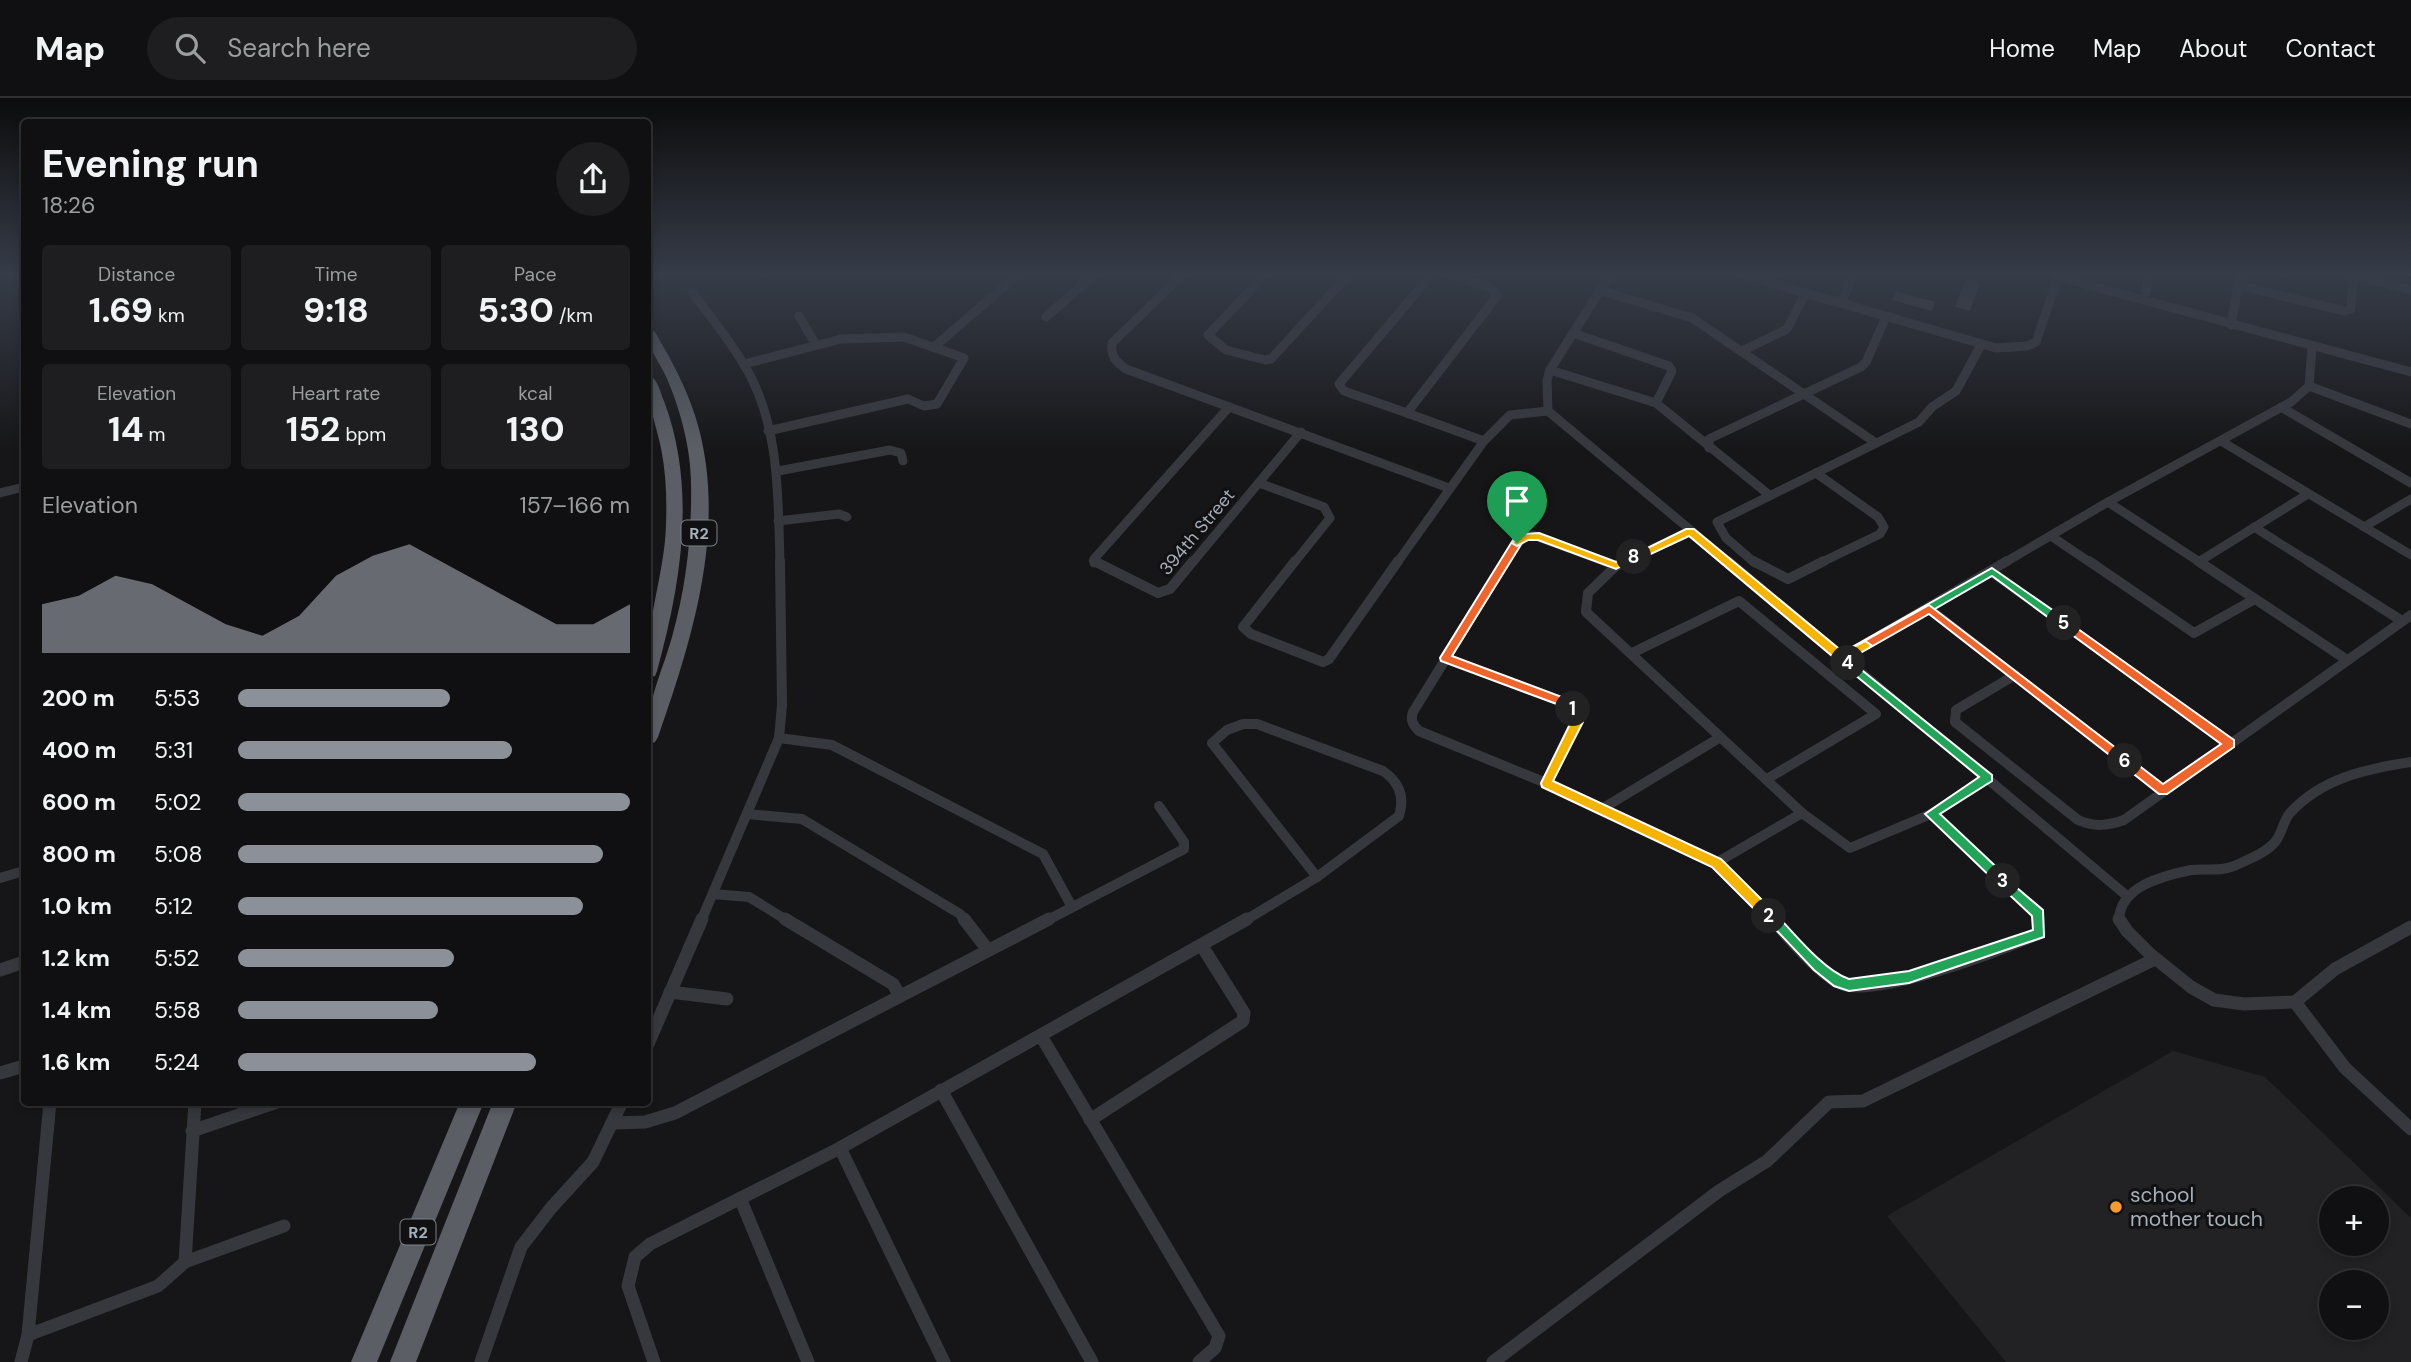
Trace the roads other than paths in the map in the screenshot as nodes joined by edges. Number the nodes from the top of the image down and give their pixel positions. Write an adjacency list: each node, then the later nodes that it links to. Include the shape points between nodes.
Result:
1 (722, 333): 22 (street)
2 (809, 333): 17 (street)
3 (950, 333): 19 (street)
4 (1122, 333): 29 (street, via 1112,343 1111,355 1126,369)
5 (1210, 333): 6 (street, via 1213,343 1258,361 1271,359)
6 (1295, 333)
7 (1382, 333): 32 (street, via 1339,384 1344,391)
8 (1469, 333): 32 (street)
9 (1716, 333): 21 (street)
10 (1779, 333): 21 (street)
11 (1878, 333): 27 (street, via 1866,362)
12 (1940, 333): 18 (street)
13 (2039, 333): 18 (street, via 2036,342 2018,348)
14 (2260, 333): 20 (street)
15 (1573, 334): 23 (street); 28 (street, via 1669,366 1672,371)
16 (651, 338): 71 (highway, R2, via 674,381 690,426 698,455 701,517 689,614)
17 (816, 345): 19 (street, via 841,339 904,337); 22 (street)
18 (1982, 345): 38 (street, via 1956,391 1919,422)
19 (934, 347): 34 (street, via 964,358 937,404 908,399)
20 (2312, 347): 24 (street); 25 (street)
21 (1744, 350): 27 (street)
22 (744, 364): 34 (street)
23 (1550, 370): 28 (street); 31 (street)
24 (2411, 372)
25 (2309, 386): 30 (street); 33 (street)
26 (651, 389): 68 (highway, R2, via 668,440 675,506 674,545)
27 (1807, 395): 38 (street); 39 (street, via 1709,439)
28 (1656, 403): 39 (street)
29 (1229, 407): 35 (street); 43 (street, 394th Street, via 1094,563 1164,592)
30 (2281, 407): 37 (street); 44 (street)
31 (1548, 411): 36 (street, via 1510,415); 56 (street)
32 (1407, 413): 36 (street)
33 (2411, 424)
34 (768, 431): 41 (street)
35 (1301, 432): 43 (street, 394th Street); 46 (street)
36 (1485, 441): 46 (street)
37 (2221, 441): 49 (street); 51 (street)
38 (1876, 443): 42 (street)
39 (1709, 448): 48 (street)
40 (903, 461): 41 (street, via 901,453 890,450)
41 (778, 471): 53 (street)
42 (1814, 472): 48 (street); 48 (street, via 1878,517 1884,527 1880,534 1791,578 1774,576 1723,536 1717,525)
43 (1259, 483): 46 (street, via 1324,507 1329,518 1243,627 1323,662)
44 (2411, 483)
45 (21, 488): 47 (street)
46 (1449, 488)
47 (0, 493)
48 (1768, 494)
49 (2308, 494): 54 (street); 55 (street)
50 (2411, 499): 55 (street)
51 (2108, 502): 57 (street); 59 (street)
52 (847, 517): 53 (street)
53 (778, 521): 72 (street)
54 (2254, 527): 59 (street); 64 (street)
55 (2364, 527): 58 (street)
56 (1690, 531): 60 (street); 67 (street)
57 (2051, 536): 61 (street); 62 (street, via 2194,634)
58 (2411, 555)
59 (2200, 562): 62 (street)
60 (1616, 566): 65 (street, via 1588,593 1586,612); 66 (street, via 1539,536 1520,538)
61 (1992, 572): 63 (street); 74 (street)
62 (2255, 598): 69 (street)
63 (1929, 608): 67 (street); 70 (street)
64 (2407, 618): 69 (street)
65 (1632, 653): 73 (street); 77 (street, via 1739,601 1876,714)
66 (1445, 658): 78 (street, via 1573,708 1577,722); 78 (street, via 1413,712 1414,726)
67 (1842, 658): 76 (street)
68 (651, 660)
69 (2347, 660): 74 (street)
70 (2015, 675): 79 (street); 79 (street, via 1956,710 1955,722 2086,824 2098,827 2124,820)
71 (651, 729)
72 (779, 738): 83 (street); 91 (street, via 831,745 1043,854)
73 (1719, 738): 77 (street); 81 (street)
74 (2230, 744): 79 (street)
75 (2411, 762): 90 (street, via 2332,781 2290,814 2275,842 2253,857 2226,869 2193,870 2145,884)
76 (1988, 778): 84 (street); 90 (street)
77 (1767, 779): 82 (street)
78 (1546, 783): 81 (street)
79 (2163, 790)
80 (1160, 806): 91 (street, via 1184,849)
81 (1600, 810): 85 (street)
82 (1802, 813): 84 (street, via 1850,848); 85 (street)
83 (747, 814): 89 (street); 94 (street, via 802,819 960,914)
84 (1931, 814): 85 (street, via 2038,914 2039,933 1909,977 1849,985 1819,966)
85 (1716, 863)
86 (21, 872): 88 (street)
87 (1317, 877): 87 (street, via 1399,816 1402,798 1395,781 1383,771 1257,724 1227,728 1212,743); 93 (street)
88 (0, 878)
89 (713, 894): 98 (street); 99 (street, via 749,897 893,984)
90 (2127, 895): 95 (street, via 2119,909 2119,922)
91 (1072, 907): 94 (street)
92 (2411, 927): 101 (street, via 2332,969)
93 (1202, 946): 102 (street); 113 (street, via 1244,1013 1241,1024)
94 (988, 950): 99 (street)
95 (2155, 959): 101 (street, via 2213,1000); 131 (street, via 1863,1101 1829,1102 1766,1161 1718,1191)
96 (21, 963): 97 (street)
97 (0, 970)
98 (670, 992): 100 (street); 103 (street)
99 (900, 996): 114 (street, via 674,1113 645,1122)
100 (727, 999)
101 (2295, 1002): 115 (street, via 2345,1068)
102 (1041, 1036): 106 (street); 113 (street)
103 (651, 1037)
104 (21, 1067): 105 (street)
105 (0, 1073)
106 (941, 1090): 117 (street); 129 (street)
107 (50, 1106): 121 (street)
108 (195, 1106): 116 (street)
109 (264, 1106): 116 (street)
110 (470, 1106): 123 (highway, R2)
111 (503, 1106): 124 (highway, R2)
112 (620, 1106): 114 (street)
113 (1090, 1120): 130 (street, via 1219,1336 1219,1344)
114 (614, 1123): 125 (street, via 593,1162 521,1247)
115 (2411, 1129)
116 (192, 1131): 120 (street)
117 (840, 1148): 118 (street); 128 (street)
118 (740, 1198): 126 (street, via 650,1244 635,1257 628,1286); 127 (street)
119 (284, 1226): 120 (street)
120 (185, 1262): 121 (street, via 158,1286)
121 (28, 1335): 122 (street)
122 (21, 1362)
123 (363, 1362)
124 (403, 1362)
125 (481, 1362)
126 (654, 1362)
127 (808, 1362)
128 (944, 1362)
129 (1092, 1362)
130 (1199, 1362)
131 (1493, 1362)

